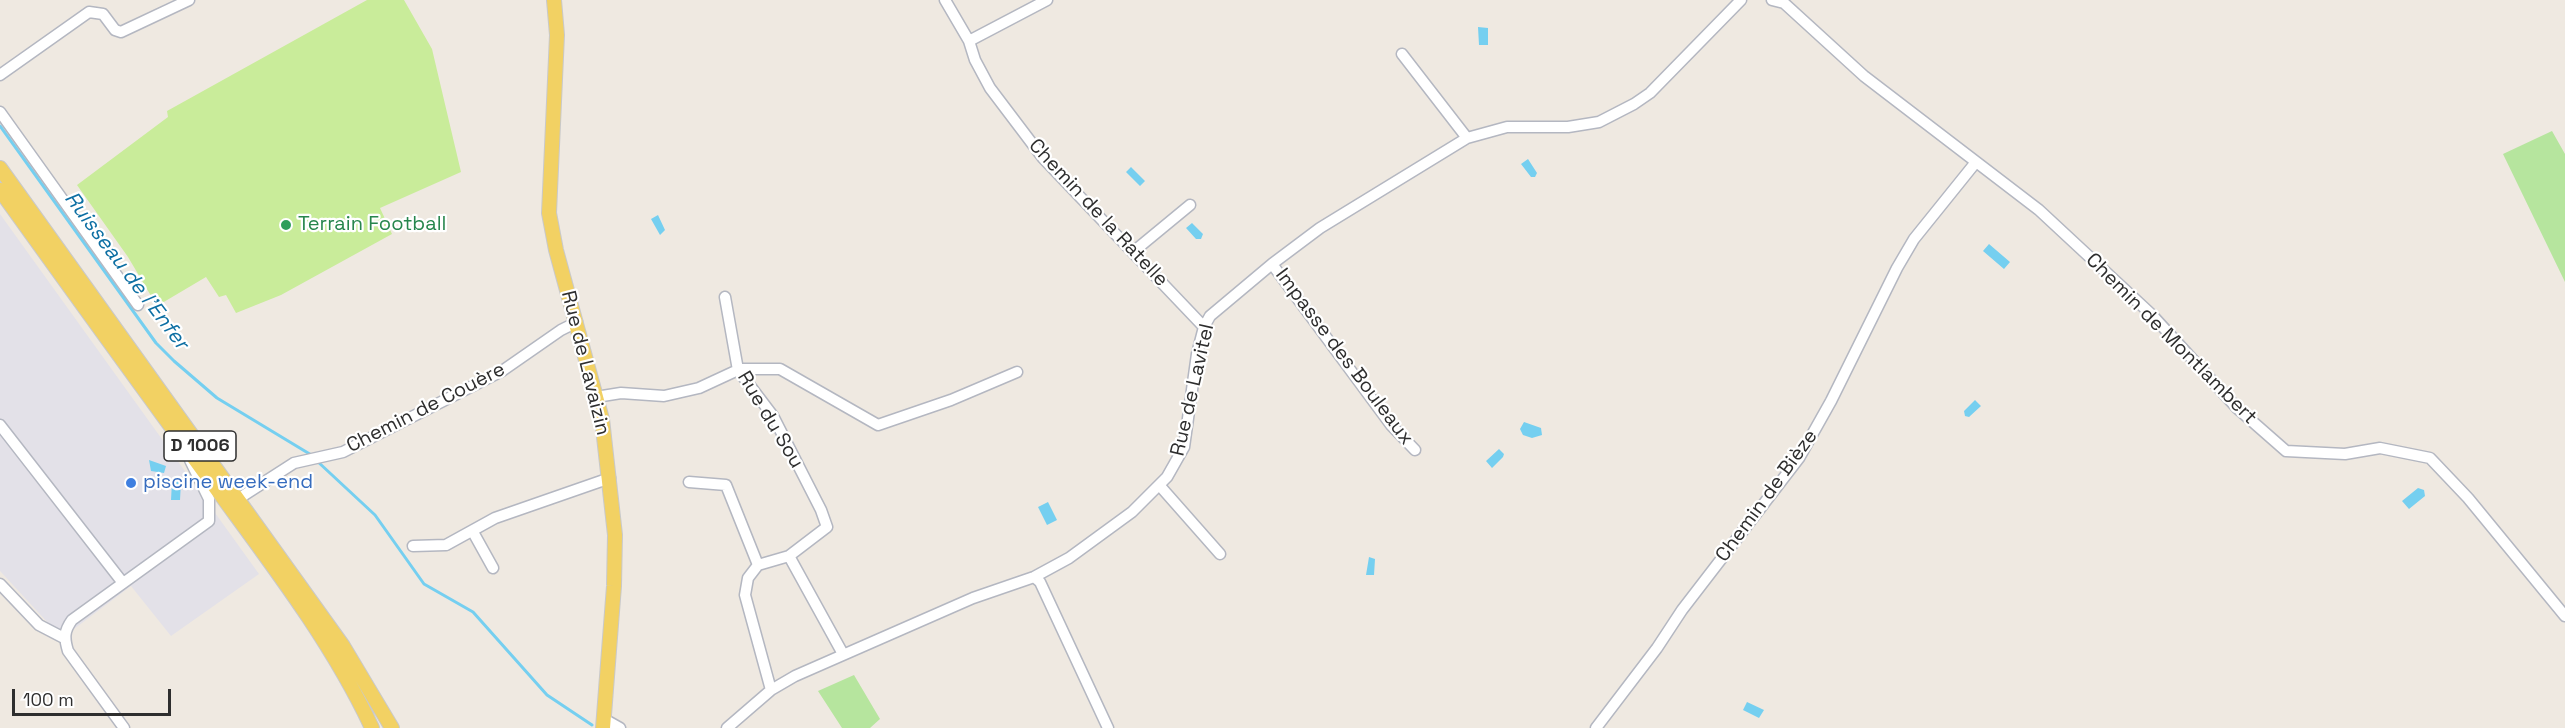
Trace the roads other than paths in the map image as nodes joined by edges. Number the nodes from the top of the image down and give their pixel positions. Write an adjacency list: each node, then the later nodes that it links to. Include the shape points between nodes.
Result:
1 (189, 0): 10 (street, via 121,32 99,11 89,12)
2 (554, 0): 21 (main road, Rue de Lavaizin, via 549,213)
3 (945, 0): 8 (street, Chemin de la Ratelle)
4 (1047, 0): 8 (street)
5 (1741, 0): 12 (street, Rue de Lavitel, via 1650,93 1599,122 1568,127 1507,127)
6 (1772, 0): 7 (street)
7 (1785, 2): 13 (street, Chemin de Montlambert, via 1864,76)
8 (969, 41): 17 (street, Chemin de la Ratelle, via 990,88 1036,149)
9 (1402, 54): 12 (street)
10 (0, 75)
11 (0, 112): 20 (street)
12 (1467, 138): 18 (street, Rue de Lavitel, via 1320,228)
13 (1976, 162): 42 (street, Chemin de Montlambert, via 2039,210 2144,307 2237,408 2286,451 2345,454 2380,448 2430,458); 53 (street, Chemin de Bièze, via 1914,239 1799,458)
14 (0, 168): 32 (main road, D 1006)
15 (0, 190): 27 (main road, D 1006)
16 (1191, 204): 17 (street)
17 (1132, 252): 22 (street, Chemin de la Ratelle)
18 (1272, 264): 22 (street, Rue de Lavitel, via 1210,316); 28 (street, Impasse des Bouleaux, via 1391,425)
19 (724, 297): 23 (street, Rue du Sou)
20 (138, 305)
21 (577, 322): 25 (main road, Rue de Lavaizin); 32 (street, Chemin de Couère, via 502,371 343,452 294,463)
22 (1204, 327): 31 (street, Rue de Lavitel, via 1184,447)
23 (738, 370): 24 (street, via 780,369 878,425); 25 (street, via 699,388 664,396 621,393); 36 (street, Rue du Sou, via 773,416 827,527)
24 (1017, 372)
25 (596, 397): 29 (main road, Rue de Lavaizin)
26 (0, 425): 40 (street)
27 (180, 438): 40 (street, via 209,499 209,521); 48 (main road, D 1006, via 332,653)
28 (1415, 450)
29 (610, 478): 33 (street, via 495,518); 46 (main road, Rue de Lavaizin, via 615,563)
30 (689, 483): 37 (street, via 726,485)
31 (1160, 486): 35 (street); 39 (street, Rue de Lavitel, via 1101,535)
32 (238, 499): 49 (main road, D 1006, via 343,646)
33 (473, 532): 34 (street, via 446,545); 38 (street)
34 (413, 546)
35 (1220, 554)
36 (789, 556): 37 (street, Rue du Sou); 44 (street)
37 (758, 565): 45 (street, via 748,578 745,595)
38 (493, 568)
39 (1034, 577): 44 (street, Rue de Lavitel, via 973,598); 52 (street, via 1040,582)
40 (123, 583): 43 (street, via 72,620)
41 (0, 584): 43 (street, via 39,625)
42 (2565, 616)
43 (64, 638): 47 (street, via 68,651)
44 (843, 654): 45 (street, Rue de Lavitel)
45 (771, 690): 51 (street, Rue de Lavitel)
46 (603, 723): 50 (street)
47 (124, 728)
48 (372, 728)
49 (392, 728)
50 (620, 728)
51 (727, 728)
52 (1108, 728)
53 (1596, 728)

